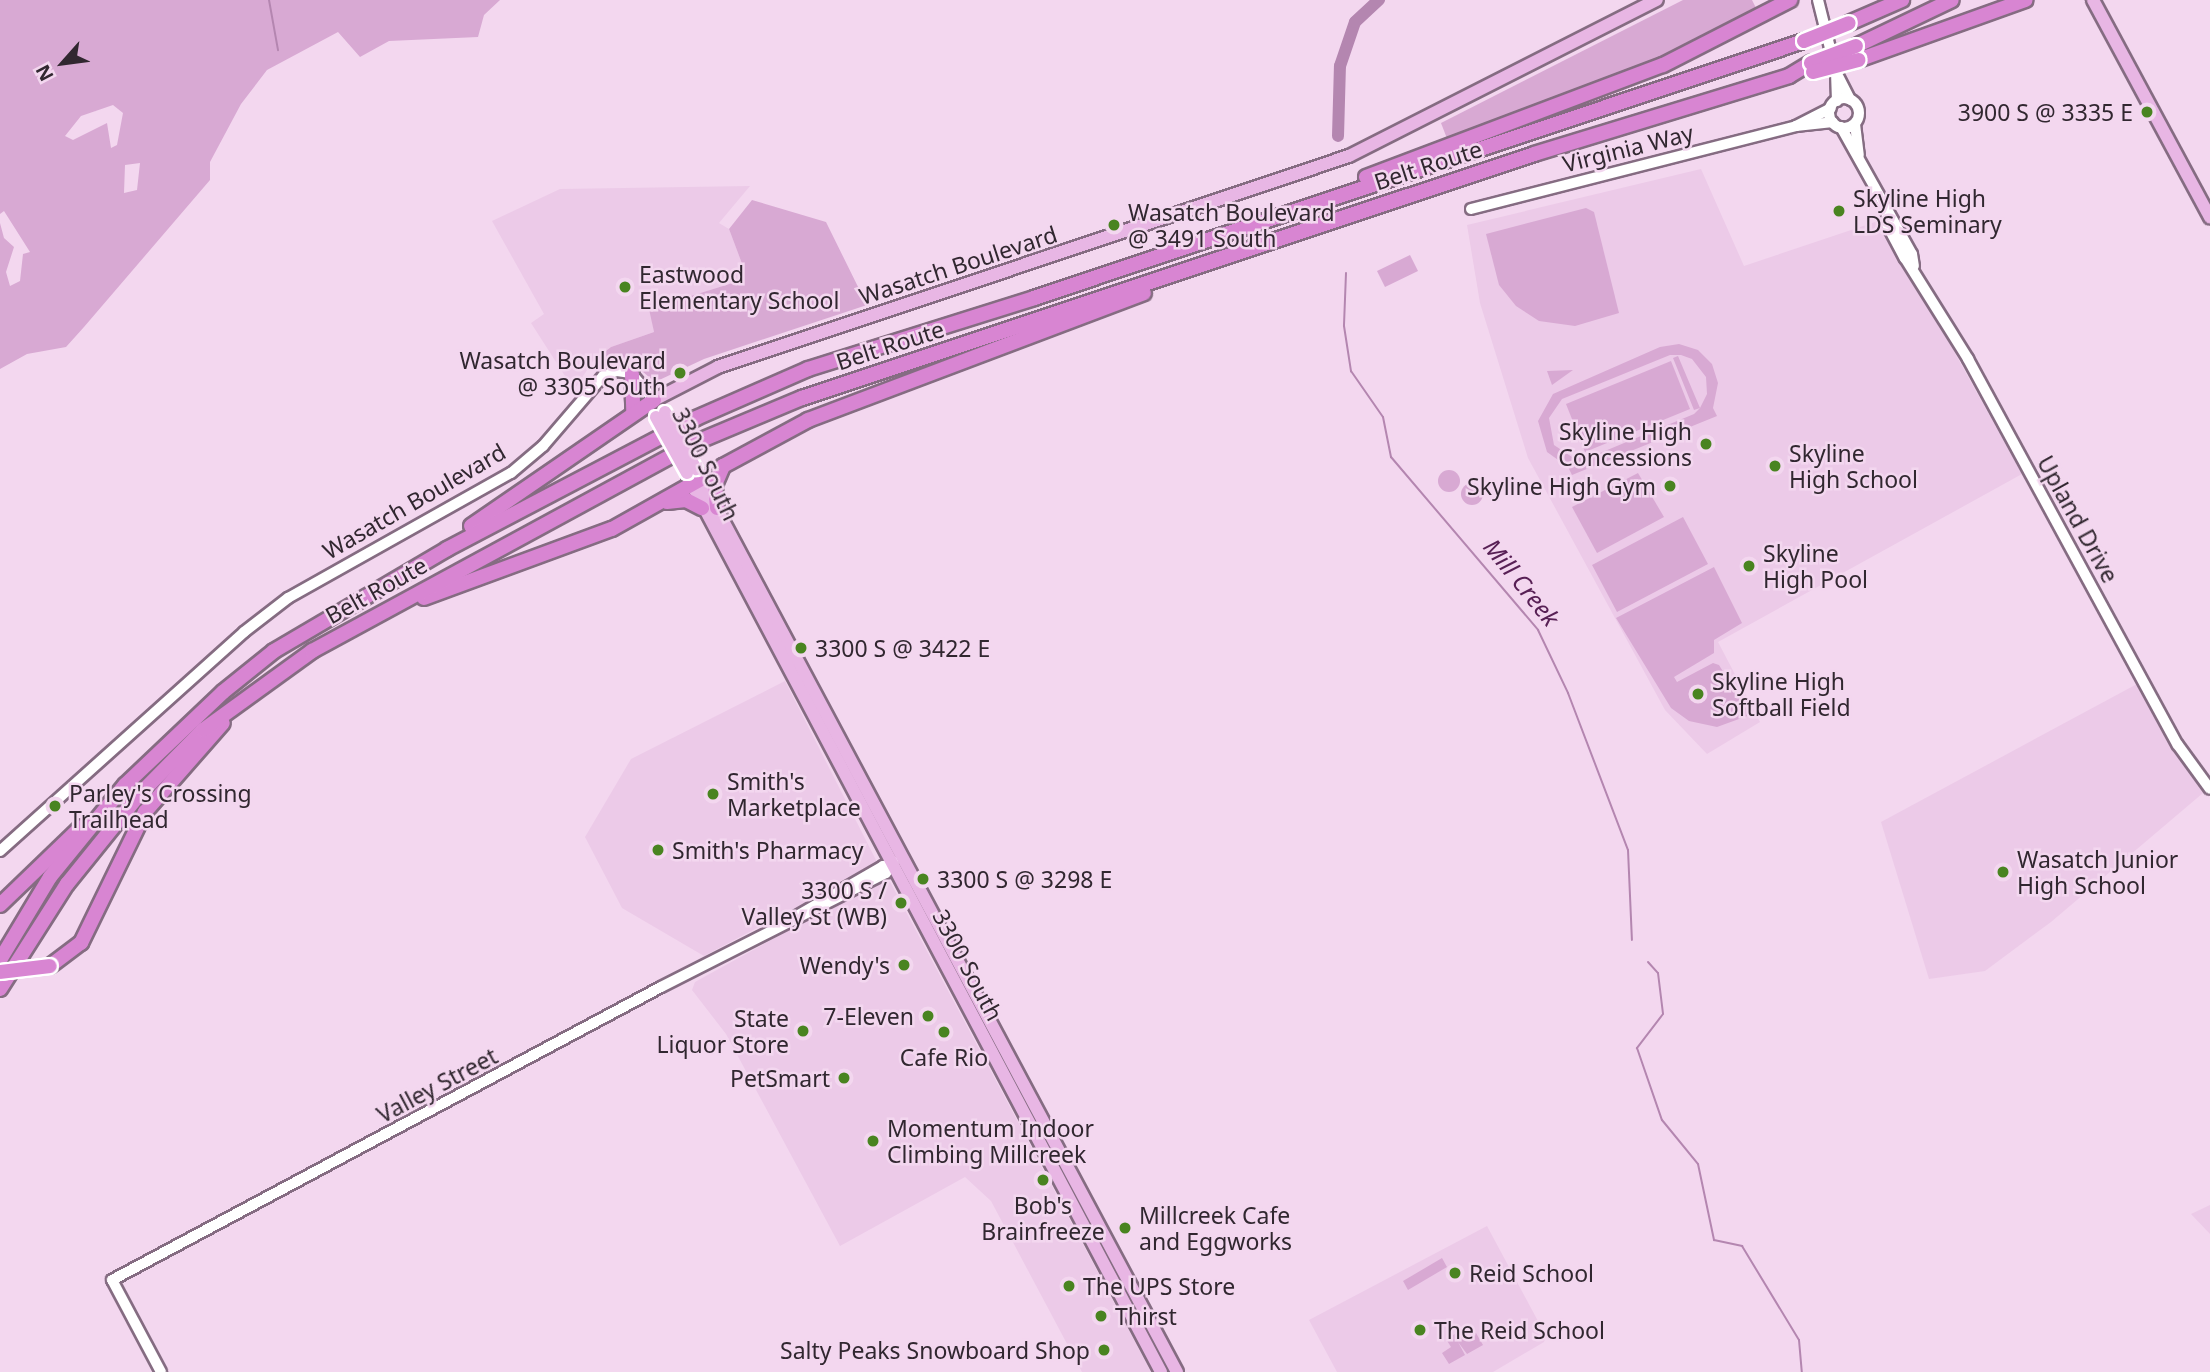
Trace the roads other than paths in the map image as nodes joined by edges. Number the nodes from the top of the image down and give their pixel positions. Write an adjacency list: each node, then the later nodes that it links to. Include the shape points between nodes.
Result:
1 (1657, 0): 23 (main road, Wasatch Boulevard, via 1349,156 742,358 694,377)
2 (1790, 0): 19 (highway, via 1663,65)
3 (1818, 0): 9 (street)
4 (1902, 0): 19 (highway, Belt Route, bridge, via 1804,41)
5 (1952, 0): 8 (highway, Belt Route)
6 (2026, 0): 8 (highway)
7 (2093, 0): 18 (main road)
8 (1857, 53): 20 (highway, Belt Route, bridge)
9 (1836, 72): 10 (street); 11 (street)
10 (1850, 100): 11 (street); 12 (street, Upland Drive, via 1859,111)
11 (1834, 104): 13 (street); 14 (street, Virginia Way)
12 (1855, 124): 13 (street, Virginia Way); 15 (street, Upland Drive)
13 (1837, 125): 14 (street, Virginia Way); 15 (street, Upland Drive)
14 (1796, 126): 16 (street, Virginia Way)
15 (1859, 155): 17 (street, Upland Drive)
16 (1471, 209)
17 (1887, 215): 21 (street, Upland Drive, via 1899,230); 21 (street, Upland Drive, via 1888,227)
18 (2210, 217)
19 (1215, 239): 28 (highway, Belt Route, via 797,374 696,418)
20 (1254, 247): 27 (highway, via 808,420 723,466); 29 (highway, Belt Route, via 738,423 469,563)
21 (1914, 267): 32 (street, Upland Drive, via 2178,745)
22 (632, 374): 23 (street); 24 (highway); 34 (street, Wasatch Boulevard, via 617,371 603,376 543,446 511,473 288,598)
23 (654, 400): 24 (highway); 25 (main road, 3300 South, bridge)
24 (633, 412): 28 (highway, via 462,532)
25 (693, 476): 26 (highway); 27 (main road, 3300 South)
26 (653, 508): 27 (highway, via 686,500); 29 (highway, via 578,542 460,583)
27 (710, 508): 33 (main road, 3300 South); 35 (main road, 3300 South)
28 (447, 548): 31 (highway, Belt Route, via 274,651 223,692)
29 (365, 624): 30 (highway, Belt Route, via 312,651)
30 (251, 692): 38 (highway, bridge, via 145,812 81,943 50,966); 39 (highway, Belt Route, via 203,730 138,796 67,884)
31 (125, 785): 36 (highway); 37 (highway, Belt Route, via 50,877)
32 (2210, 789)
33 (900, 848): 35 (street); 42 (main road, 3300 South)
34 (0, 851)
35 (891, 865): 40 (street, Valley Street, via 886,873 113,1280); 41 (main road, 3300 South)
36 (0, 905)
37 (0, 960)
38 (0, 972)
39 (0, 989)
40 (161, 1372)
41 (1161, 1372)
42 (1177, 1372)

